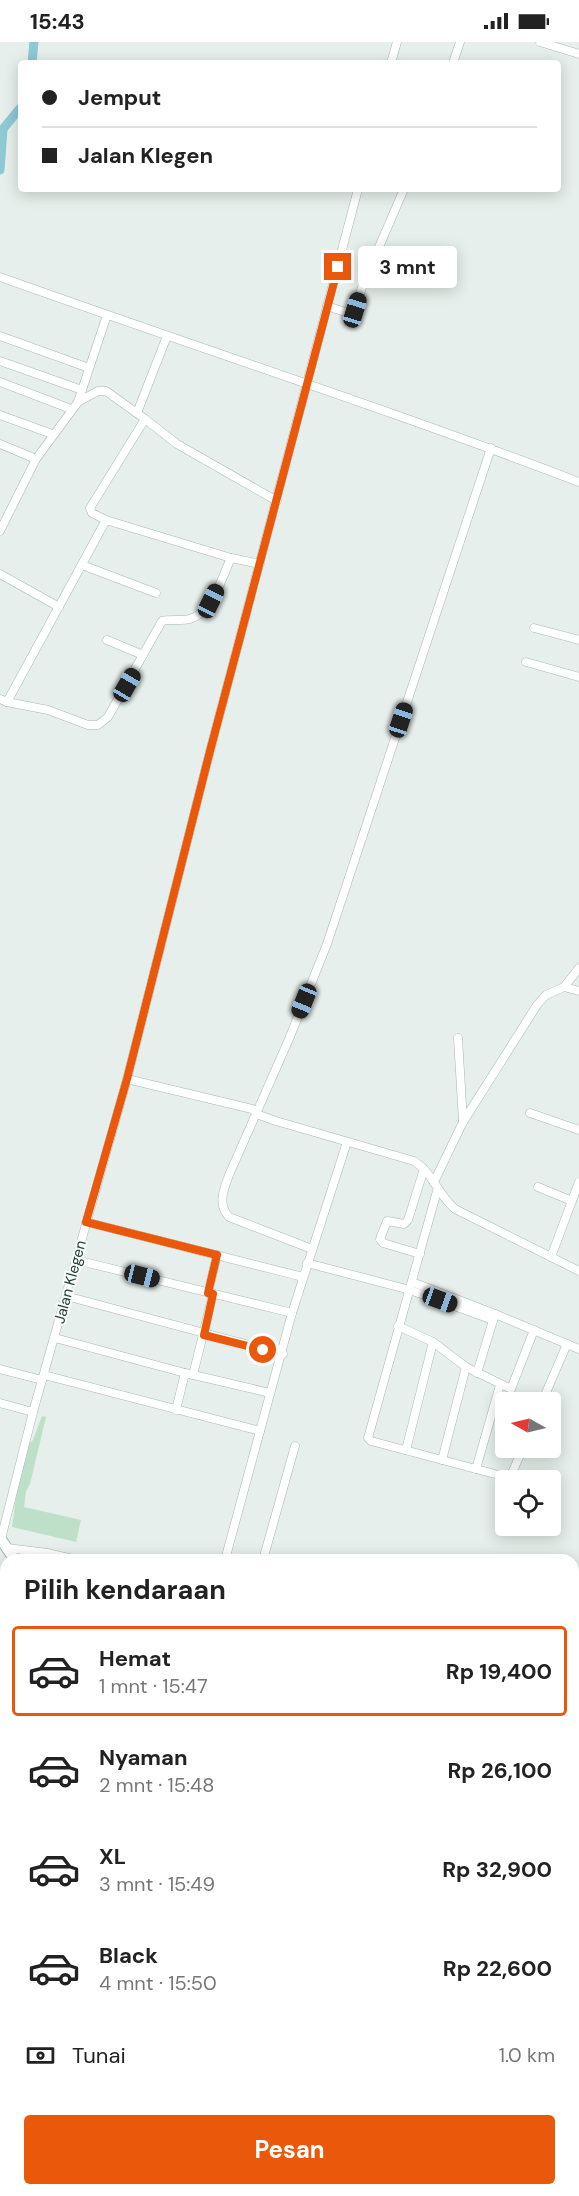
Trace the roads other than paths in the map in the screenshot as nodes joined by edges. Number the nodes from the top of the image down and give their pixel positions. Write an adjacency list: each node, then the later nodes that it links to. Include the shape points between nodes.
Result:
1 (397, 42): 6 (street)
2 (460, 42): 7 (street)
3 (540, 42): 4 (street)
4 (561, 45): 5 (street)
5 (579, 54)
6 (393, 60)
7 (454, 60)
8 (357, 192): 11 (street, Jalan Klegen)
9 (403, 192): 11 (street, via 355,310 348,313)
10 (0, 277): 12 (street)
11 (327, 306): 18 (street, Jalan Klegen)
12 (107, 315): 14 (street); 16 (street)
13 (0, 336): 16 (street)
14 (166, 336): 18 (street); 22 (street)
15 (0, 361): 19 (street)
16 (89, 368): 19 (street)
17 (0, 382): 21 (street)
18 (306, 384): 27 (street); 30 (street, Jalan Klegen)
19 (82, 390): 20 (street)
20 (78, 402): 21 (street); 22 (street, via 102,390)
21 (71, 409): 25 (street)
22 (137, 413): 24 (street)
23 (0, 415): 25 (street)
24 (145, 419): 30 (street, via 177,444); 31 (street, via 90,508 94,515)
25 (52, 434): 28 (street)
26 (0, 444): 28 (street)
27 (490, 448): 29 (street); 51 (street, via 327,944)
28 (36, 459): 32 (street)
29 (579, 482)
30 (278, 501): 34 (street, Jalan Klegen)
31 (106, 520): 33 (street); 35 (street)
32 (0, 531)
33 (231, 558): 34 (street); 42 (street, via 203,612 190,619 162,621)
34 (260, 564): 50 (street, Jalan Klegen)
35 (81, 565): 37 (street); 38 (street)
36 (0, 574): 38 (street)
37 (156, 593)
38 (59, 607): 45 (street)
39 (534, 628): 41 (street)
40 (107, 640): 42 (street)
41 (579, 640)
42 (143, 655): 45 (street, via 108,717 98,725)
43 (526, 662): 44 (street)
44 (579, 677)
45 (3, 701)
46 (579, 968): 47 (street)
47 (564, 987): 48 (street); 53 (street, via 546,995 537,1005)
48 (579, 991)
49 (458, 1038): 53 (street)
50 (127, 1079): 51 (street); 62 (street, Jalan Klegen)
51 (257, 1113): 55 (street); 63 (street, via 229,1175 223,1209 229,1216)
52 (530, 1113): 54 (street)
53 (464, 1122): 57 (street)
54 (579, 1130)
55 (347, 1142): 56 (street, via 414,1161); 63 (street)
56 (424, 1169): 57 (street); 64 (street, via 408,1220 404,1224 387,1221 380,1239 382,1243)
57 (434, 1182): 60 (street)
58 (579, 1182): 61 (street)
59 (538, 1187): 61 (street)
60 (437, 1191): 64 (street); 66 (street, via 455,1209)
61 (572, 1201): 66 (street)
62 (86, 1222): 65 (street); 67 (street, Jalan Klegen)
63 (312, 1249): 68 (street)
64 (420, 1254): 71 (street)
65 (217, 1255): 70 (street); 72 (street)
66 (551, 1257): 69 (street)
67 (76, 1260): 72 (street); 73 (street, Jalan Klegen)
68 (307, 1263): 70 (street); 71 (street)
69 (579, 1271)
70 (303, 1277): 74 (street)
71 (411, 1286): 75 (street); 76 (street)
72 (210, 1293): 74 (street); 78 (street)
73 (66, 1296): 78 (street); 79 (street, Jalan Klegen)
74 (292, 1313): 83 (street)
75 (494, 1317): 77 (street); 87 (street)
76 (398, 1326): 80 (street); 98 (street, via 368,1438)
77 (534, 1330): 81 (street); 90 (street, via 513,1388)
78 (204, 1335): 83 (street); 88 (street)
79 (55, 1338): 86 (street); 89 (street, Jalan Klegen)
80 (433, 1342): 84 (street); 98 (street)
81 (567, 1344): 82 (street); 91 (street)
82 (579, 1349)
83 (282, 1354): 92 (street)
84 (466, 1367): 87 (street); 100 (street)
85 (0, 1369): 89 (street)
86 (185, 1373): 88 (street); 94 (street)
87 (477, 1373): 90 (street)
88 (194, 1375): 92 (street)
89 (43, 1377): 94 (street); 95 (street, Jalan Klegen)
90 (500, 1385): 101 (street)
91 (546, 1392)
92 (270, 1394): 96 (street)
93 (0, 1403): 95 (street)
94 (176, 1410): 96 (street)
95 (33, 1412): 102 (street, Jalan Klegen)
96 (260, 1431): 104 (street)
97 (295, 1446): 105 (street)
98 (406, 1450): 100 (street)
99 (518, 1458): 101 (street, via 509,1477)
100 (442, 1460): 101 (street)
101 (476, 1469)
102 (3, 1542): 103 (street)
103 (51, 1554)
104 (227, 1554)
105 (265, 1554)

